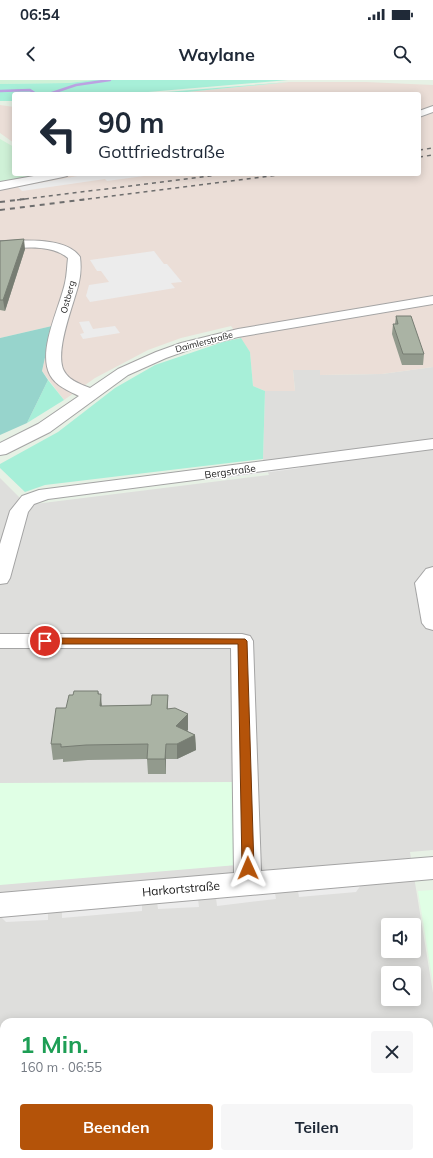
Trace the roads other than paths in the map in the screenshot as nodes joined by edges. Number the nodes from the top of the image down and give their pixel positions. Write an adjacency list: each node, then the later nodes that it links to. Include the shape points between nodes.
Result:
1 (433, 110): 2 (street)
2 (421, 113)
3 (52, 176): 4 (street)
4 (0, 186)
5 (0, 245): 7 (street, Ostberg, via 50,246 68,251 74,257 74,272 55,348 54,366 58,375)
6 (433, 300): 7 (street, Daimlerstraße, via 211,338 161,354 123,372)
7 (91, 395): 9 (street, Daimlerstraße, via 44,428)
8 (433, 444): 11 (street, Bergstraße, via 45,494 28,500 19,510)
9 (0, 450)
10 (433, 573): 12 (street, via 425,583)
11 (0, 578)
12 (433, 623)
13 (0, 641): 15 (street, via 242,641)
14 (433, 868): 15 (street, Harkortstraße)
15 (248, 883): 16 (street, Harkortstraße)
16 (0, 905)

